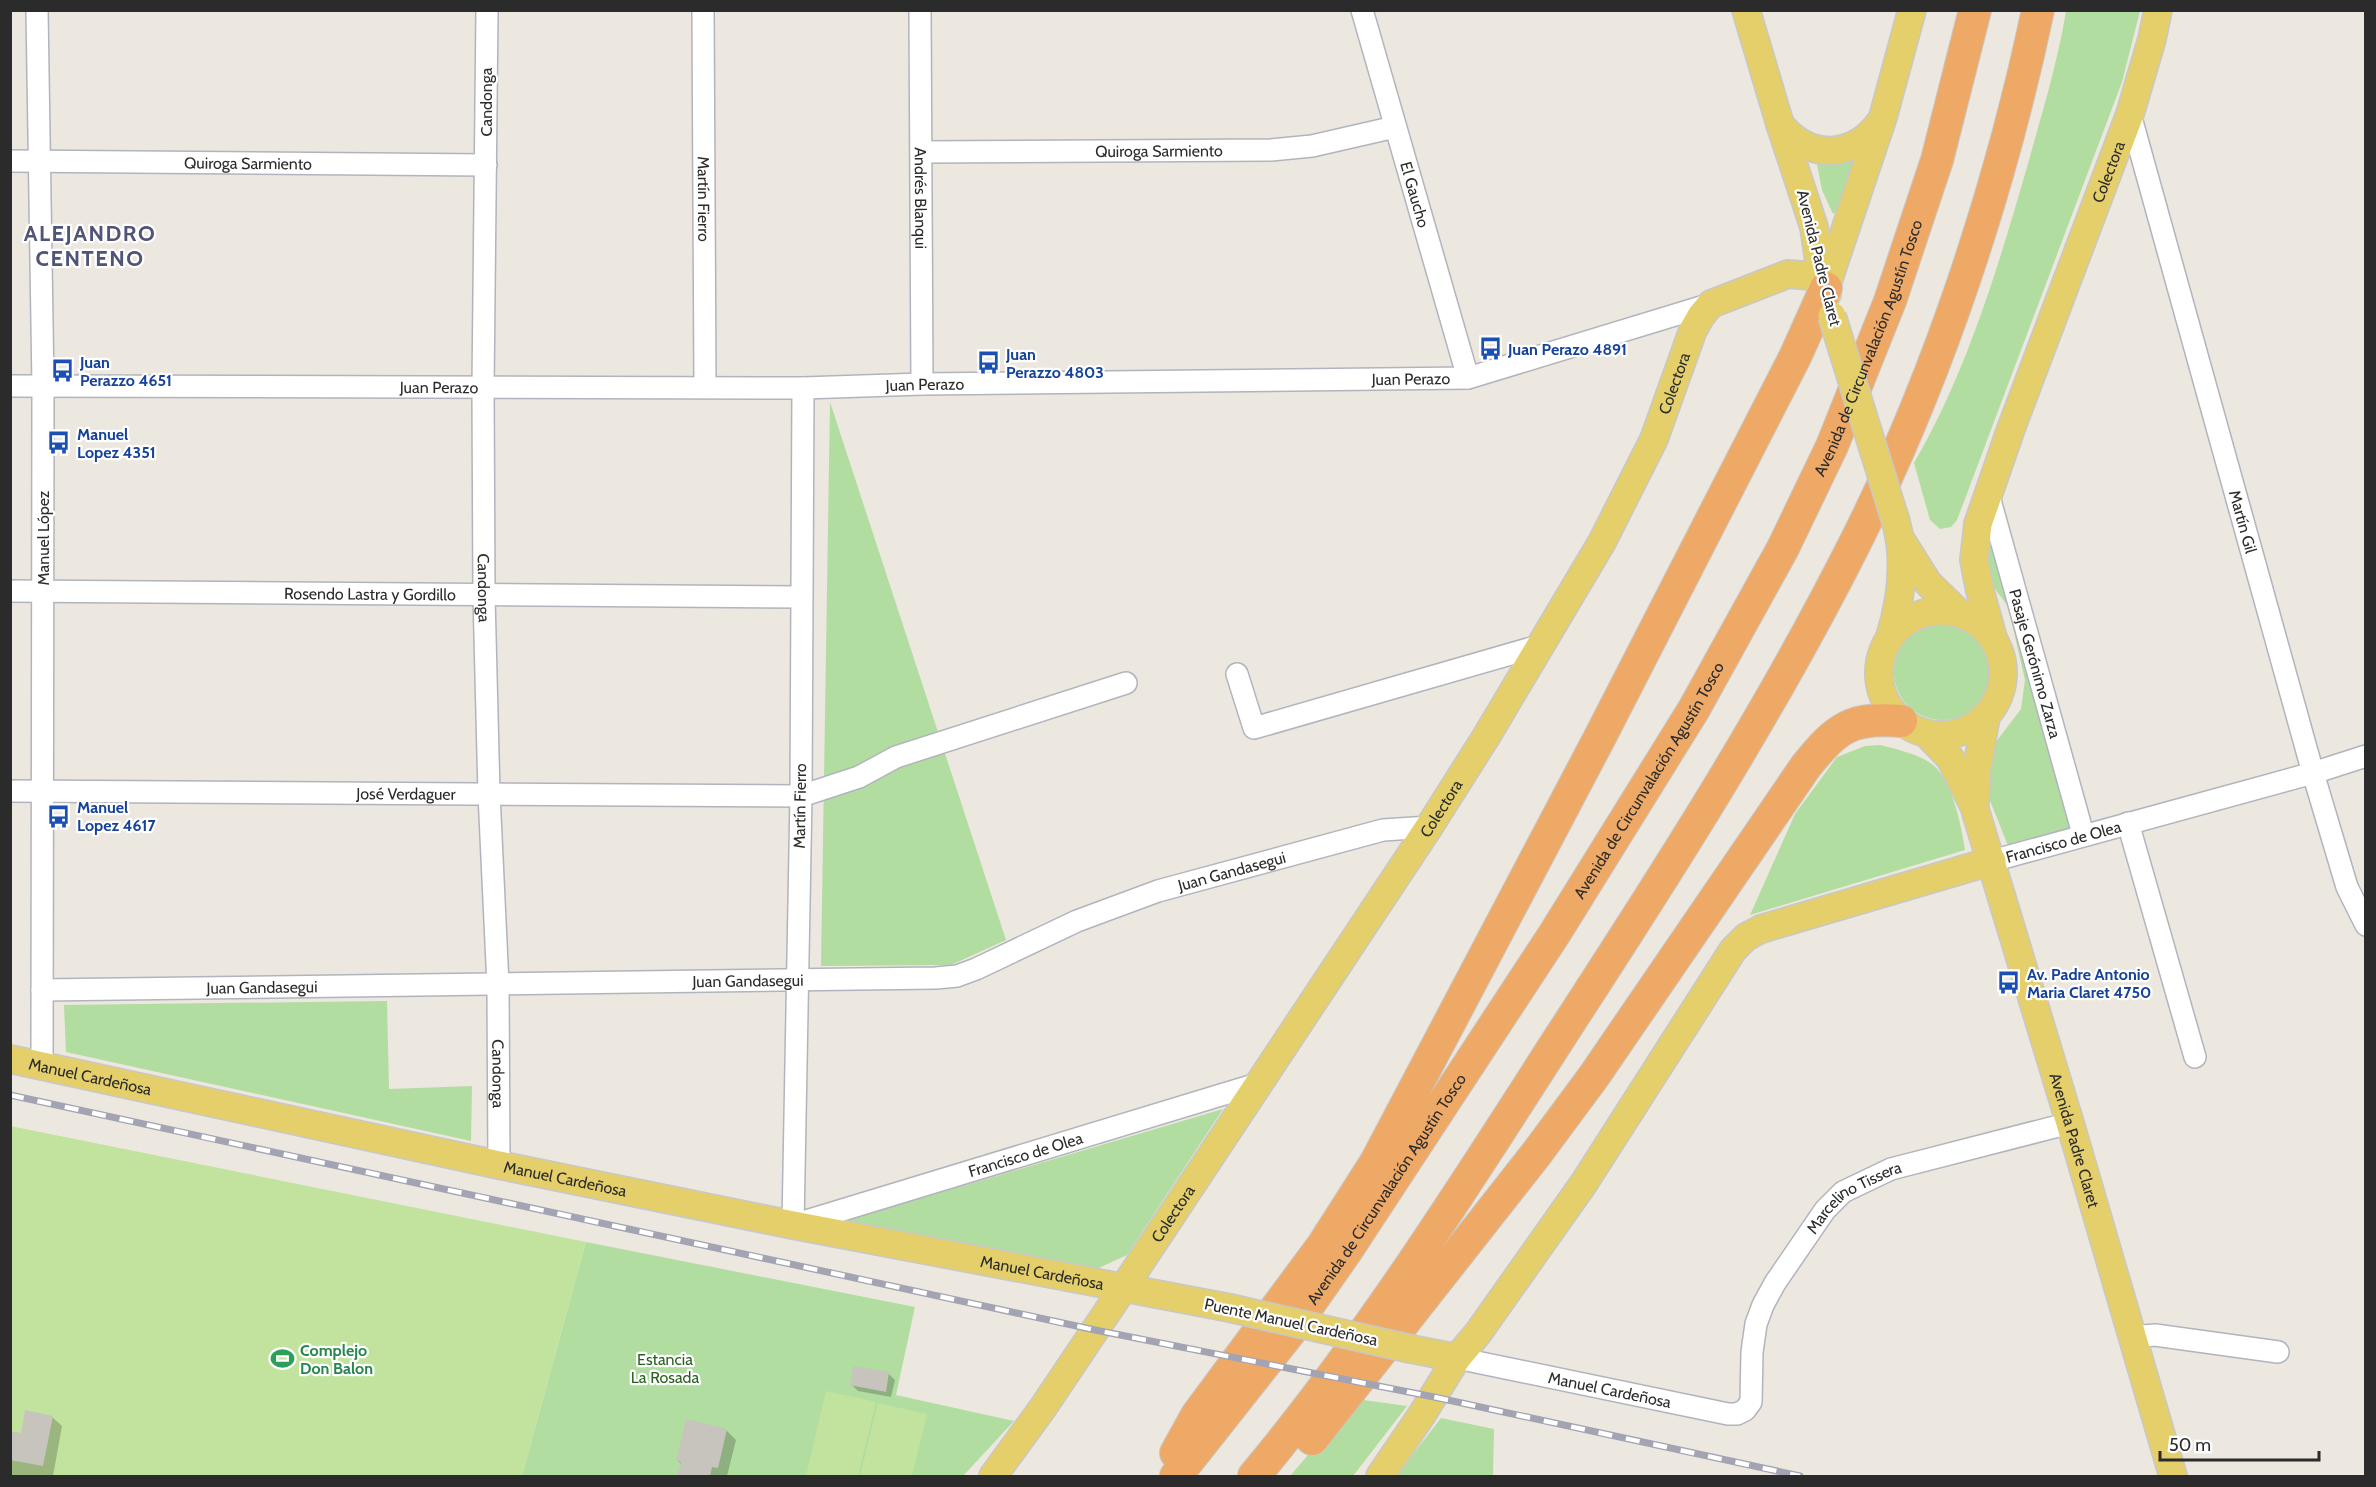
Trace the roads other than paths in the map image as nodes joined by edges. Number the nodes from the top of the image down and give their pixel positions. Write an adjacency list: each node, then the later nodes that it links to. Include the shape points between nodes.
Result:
1 (36, 10): 17 (street, Manuel López)
2 (487, 10): 18 (street, Candonga)
3 (702, 10): 26 (street, Martín Fierro)
4 (920, 10): 15 (street, Andrés Blanqui)
5 (1362, 10): 14 (street, El Gaucho)
6 (1746, 10): 13 (main road, Avenida Padre Claret)
7 (1912, 10): 12 (main road)
8 (1975, 10): 72 (highway, Avenida de Circunvalación Agustín Tosco, via 1937,160 1890,300 1832,446 1783,548 1694,709 1548,943 1302,1315)
9 (2038, 10): 73 (highway, via 2003,155 1948,323 1857,539 1821,609 1690,835 1507,1120 1358,1342)
10 (2158, 10): 11 (main road, Colectora)
11 (2130, 114): 29 (main road, Colectora); 44 (street, Martín Gil)
12 (1883, 117): 13 (main road, via 1862,141 1835,151 1803,144); 20 (main road)
13 (1780, 124): 20 (main road, Avenida Padre Claret, via 1814,227)
14 (1395, 127): 15 (street, Quiroga Sarmiento, via 1312,147 1271,150); 22 (street, El Gaucho)
15 (921, 152): 23 (street, Andrés Blanqui)
16 (10, 161): 17 (street, Quiroga Sarmiento)
17 (39, 161): 18 (street, Quiroga Sarmiento); 25 (street, Manuel López)
18 (486, 165): 27 (street, Candonga)
19 (1711, 304): 20 (main road, Juan Perazo, via 1788,274 1812,276); 22 (street, Juan Perazo); 38 (main road, Colectora, via 1693,330 1654,439 1634,481)
20 (1828, 313): 21 (highway); 21 (highway); 30 (main road, Avenida Padre Claret, bridge)
21 (1795, 357): 71 (highway, via 1376,1162 1316,1254 1197,1415)
22 (1468, 378): 23 (street, Juan Perazo)
23 (922, 384): 28 (street, Juan Perazo)
24 (10, 386): 25 (street, Juan Perazo)
25 (43, 386): 27 (street, Juan Perazo); 31 (street, Manuel López)
26 (705, 387): 27 (street, Juan Perazo); 28 (street, Juan Perazo)
27 (483, 388): 33 (street, Candonga)
28 (803, 388): 34 (street, Martín Fierro)
29 (1988, 493): 37 (main road, Colectora, via 1974,551); 52 (street, Pasaje Gerónimo Zarza)
30 (1898, 531): 35 (main road, Avenida Padre Claret, via 1928,583); 36 (main road, Avenida Padre Claret, via 1898,606)
31 (43, 590): 32 (street, Rosendo Lastra y Gordillo); 33 (street, Rosendo Lastra y Gordillo); 46 (street, Manuel López)
32 (10, 591)
33 (484, 596): 34 (street, Rosendo Lastra y Gordillo); 47 (street, Candonga)
34 (801, 597): 48 (street, Martín Fierro)
35 (1960, 614): 36 (main road, via 1945,611 1920,615); 37 (main road, via 1983,627)
36 (1890, 637): 42 (main road, via 1879,665 1879,680 1886,703)
37 (1993, 638): 41 (main road, via 2004,665 2004,680)
38 (1542, 645): 39 (street, via 1254,728); 51 (main road, Colectora)
39 (1237, 674)
40 (1126, 683): 48 (street, José Verdaguer, via 896,757 859,777)
41 (1986, 717): 42 (main road, via 1952,735); 49 (main road, Avenida Padre Claret)
42 (1914, 728): 49 (main road, Avenida Padre Claret, via 1950,758); 74 (highway, via 1870,720 1850,725 1832,737 1806,766 1538,1153 1305,1448)
43 (2366, 756): 44 (street, Francisco de Olea)
44 (2313, 773): 50 (street, Francisco de Olea); 54 (street, Martín Gil, via 2347,887)
45 (10, 791): 46 (street, José Verdaguer)
46 (42, 791): 47 (street, José Verdaguer); 57 (street, Manuel López)
47 (489, 794): 48 (street, José Verdaguer); 56 (street, Candonga)
48 (801, 796): 55 (street, Martín Fierro)
49 (1974, 806): 53 (main road, Avenida Padre Claret)
50 (2128, 823): 52 (street, Francisco de Olea); 58 (street)
51 (1429, 827): 55 (street, Juan Gandasegui, via 1383,830 1158,891 1086,917 957,975); 61 (main road, Colectora)
52 (2083, 834): 53 (street, Francisco de Olea)
53 (1992, 861): 62 (main road, Avenida Padre Claret); 68 (main road, Francisco de Olea, via 1761,929 1746,937 1733,950 1584,1183)
54 (2366, 925)
55 (796, 980): 56 (street, Juan Gandasegui); 64 (street, Martín Fierro)
56 (498, 985): 57 (street, Juan Gandasegui); 63 (street, Candonga)
57 (42, 990): 60 (street, Manuel López)
58 (2194, 1058)
59 (10, 1059): 60 (main road, Manuel Cardeñosa)
60 (42, 1065): 63 (main road, Manuel Cardeñosa)
61 (1257, 1084): 64 (street, Francisco de Olea); 65 (main road, Colectora)
62 (2070, 1123): 66 (main road, Avenida Padre Claret); 69 (street, Marcelino Tissera, via 1891,1169 1843,1192 1825,1210 1763,1305 1752,1353)
63 (500, 1165): 64 (main road, Manuel Cardeñosa)
64 (793, 1225): 65 (main road, Manuel Cardeñosa)
65 (1124, 1287): 68 (main road, Puente Manuel Cardeñosa, bridge); 70 (main road, Colectora)
66 (2132, 1337): 67 (street, via 2155,1335); 76 (main road, Avenida Padre Claret)
67 (2278, 1352)
68 (1457, 1358): 69 (street, Manuel Cardeñosa, via 1728,1414 1744,1410); 75 (main road)
69 (1752, 1393)
70 (993, 1476)
71 (1163, 1476)
72 (1176, 1476)
73 (1254, 1476)
74 (1272, 1476)
75 (1380, 1476)
76 (2173, 1476)

